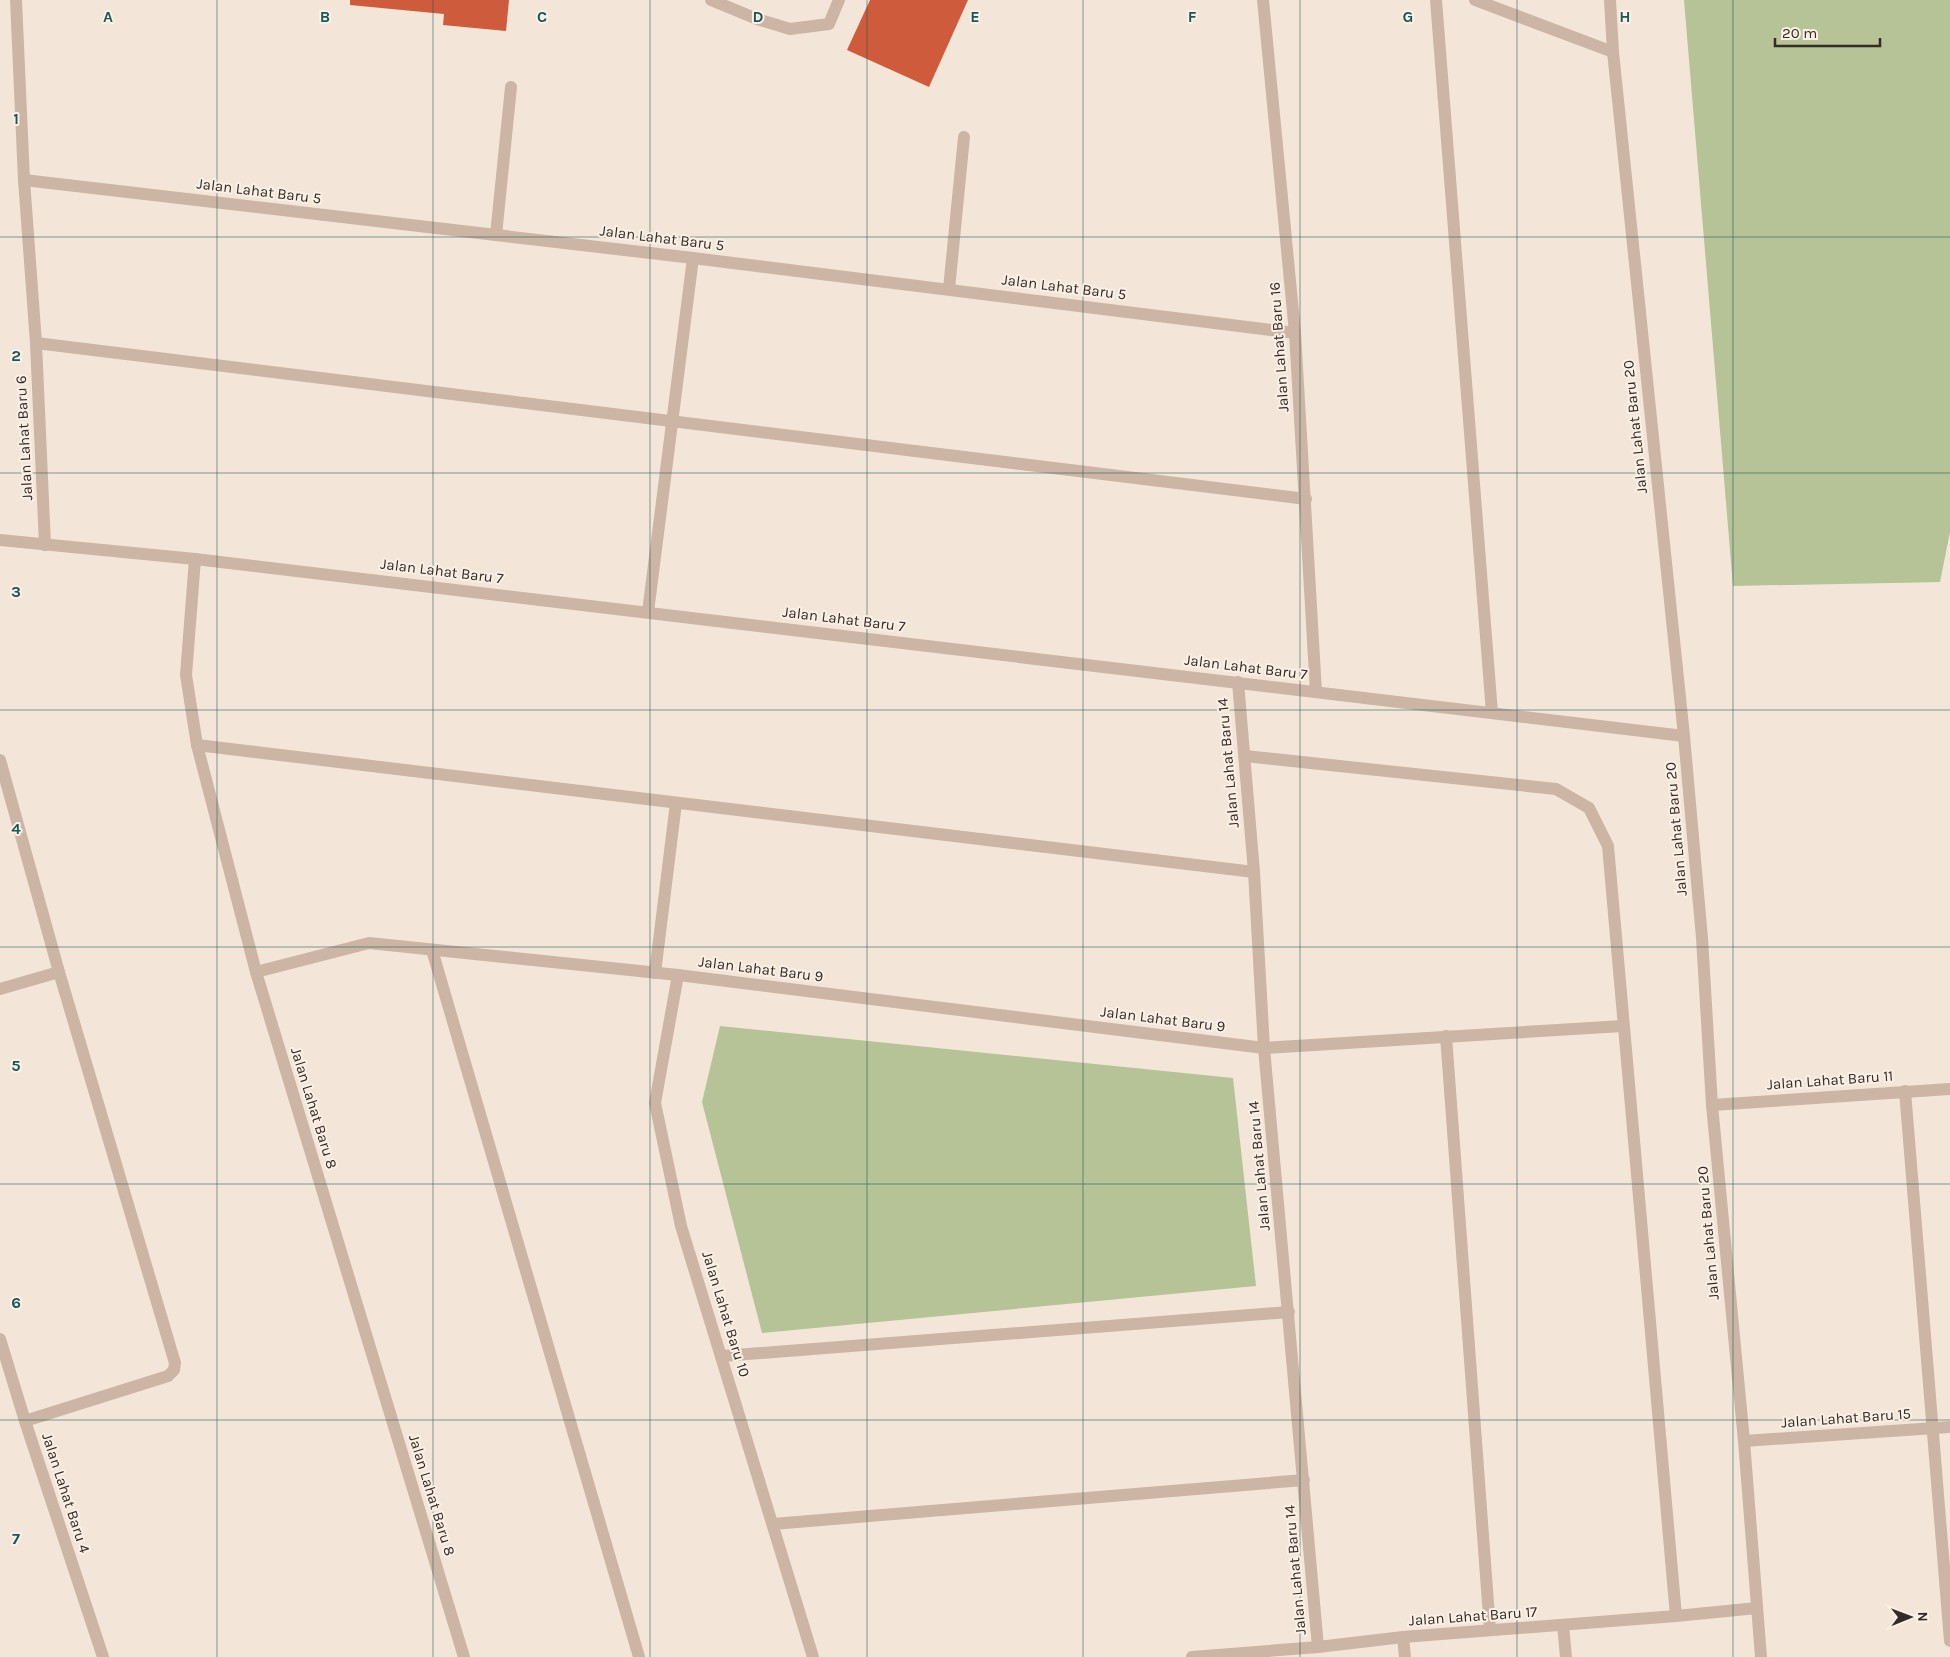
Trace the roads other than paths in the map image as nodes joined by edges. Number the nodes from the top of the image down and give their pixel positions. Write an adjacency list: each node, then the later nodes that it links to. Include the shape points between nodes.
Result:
1 (16, 0): 11 (street, Jalan Lahat Baru 6)
2 (711, 0): 3 (street, via 790,29 829,24)
3 (839, 0)
4 (1263, 0): 15 (street, Jalan Lahat Baru 16)
5 (1436, 0): 25 (street)
6 (1475, 0): 8 (street)
7 (1610, 0): 8 (street, Jalan Lahat Baru 20)
8 (1613, 52): 26 (street, Jalan Lahat Baru 20)
9 (511, 87): 12 (street)
10 (964, 137): 14 (street)
11 (24, 180): 12 (street, Jalan Lahat Baru 5); 16 (street, Jalan Lahat Baru 6)
12 (496, 235): 13 (street, Jalan Lahat Baru 5)
13 (693, 258): 14 (street, Jalan Lahat Baru 5); 17 (street)
14 (949, 289): 15 (street, Jalan Lahat Baru 5)
15 (1295, 333): 18 (street, Jalan Lahat Baru 16)
16 (36, 343): 17 (street); 20 (street, Jalan Lahat Baru 6)
17 (672, 421): 18 (street); 22 (street)
18 (1306, 498): 24 (street, Jalan Lahat Baru 16)
19 (0, 540): 20 (street, Jalan Lahat Baru 7)
20 (45, 545): 21 (street, Jalan Lahat Baru 7)
21 (195, 559): 22 (street, Jalan Lahat Baru 7); 27 (street, Jalan Lahat Baru 8, via 186,675)
22 (648, 612): 23 (street, Jalan Lahat Baru 7)
23 (1238, 682): 24 (street, Jalan Lahat Baru 7); 28 (street, Jalan Lahat Baru 14)
24 (1316, 692): 25 (street, Jalan Lahat Baru 7)
25 (1492, 713): 26 (street, Jalan Lahat Baru 7)
26 (1684, 736): 43 (street, Jalan Lahat Baru 20, via 1702,938)
27 (198, 745): 30 (street); 34 (street, Jalan Lahat Baru 8)
28 (1244, 756): 31 (street, Jalan Lahat Baru 14); 38 (street, via 1556,789 1589,808 1608,846)
29 (0, 760): 33 (street)
30 (676, 803): 31 (street); 35 (street)
31 (1254, 872): 40 (street, Jalan Lahat Baru 14)
32 (432, 950): 34 (street, Jalan Lahat Baru 9, via 369,943); 35 (street, Jalan Lahat Baru 9); 63 (street)
33 (59, 972): 37 (street); 47 (street, via 174,1370 168,1376)
34 (256, 972): 62 (street, Jalan Lahat Baru 8)
35 (655, 973): 36 (street, Jalan Lahat Baru 9)
36 (678, 975): 40 (street, Jalan Lahat Baru 9); 46 (street, Jalan Lahat Baru 10, via 655,1102 681,1226)
37 (0, 989)
38 (1623, 1026): 39 (street, Jalan Lahat Baru 9); 54 (street)
39 (1446, 1036): 40 (street, Jalan Lahat Baru 9); 56 (street)
40 (1264, 1048): 44 (street, Jalan Lahat Baru 14)
41 (1950, 1089): 42 (street, Jalan Lahat Baru 11)
42 (1905, 1091): 43 (street, Jalan Lahat Baru 11); 49 (street)
43 (1712, 1105): 50 (street, Jalan Lahat Baru 20)
44 (1288, 1312): 46 (street); 51 (street, Jalan Lahat Baru 14)
45 (0, 1339): 47 (street, Jalan Lahat Baru 4)
46 (722, 1356): 52 (street, Jalan Lahat Baru 10)
47 (25, 1421): 61 (street, Jalan Lahat Baru 4)
48 (1950, 1427): 49 (street, Jalan Lahat Baru 15)
49 (1933, 1429): 50 (street, Jalan Lahat Baru 15); 58 (street)
50 (1744, 1441): 53 (street, Jalan Lahat Baru 20)
51 (1304, 1480): 52 (street); 59 (street, Jalan Lahat Baru 14)
52 (773, 1524): 64 (street, Jalan Lahat Baru 10)
53 (1757, 1608): 54 (street, Jalan Lahat Baru 17); 68 (street, Jalan Lahat Baru 20)
54 (1676, 1616): 55 (street, Jalan Lahat Baru 17)
55 (1563, 1625): 56 (street, Jalan Lahat Baru 17); 67 (street)
56 (1490, 1630): 57 (street, Jalan Lahat Baru 17)
57 (1403, 1637): 59 (street, Jalan Lahat Baru 17); 66 (street)
58 (1950, 1641)
59 (1318, 1647): 60 (street, Jalan Lahat Baru 17)
60 (1234, 1656): 65 (street, Jalan Lahat Baru 17)
61 (104, 1657)
62 (464, 1657)
63 (640, 1657)
64 (814, 1657)
65 (1192, 1657)
66 (1405, 1657)
67 (1566, 1657)
68 (1761, 1657)

